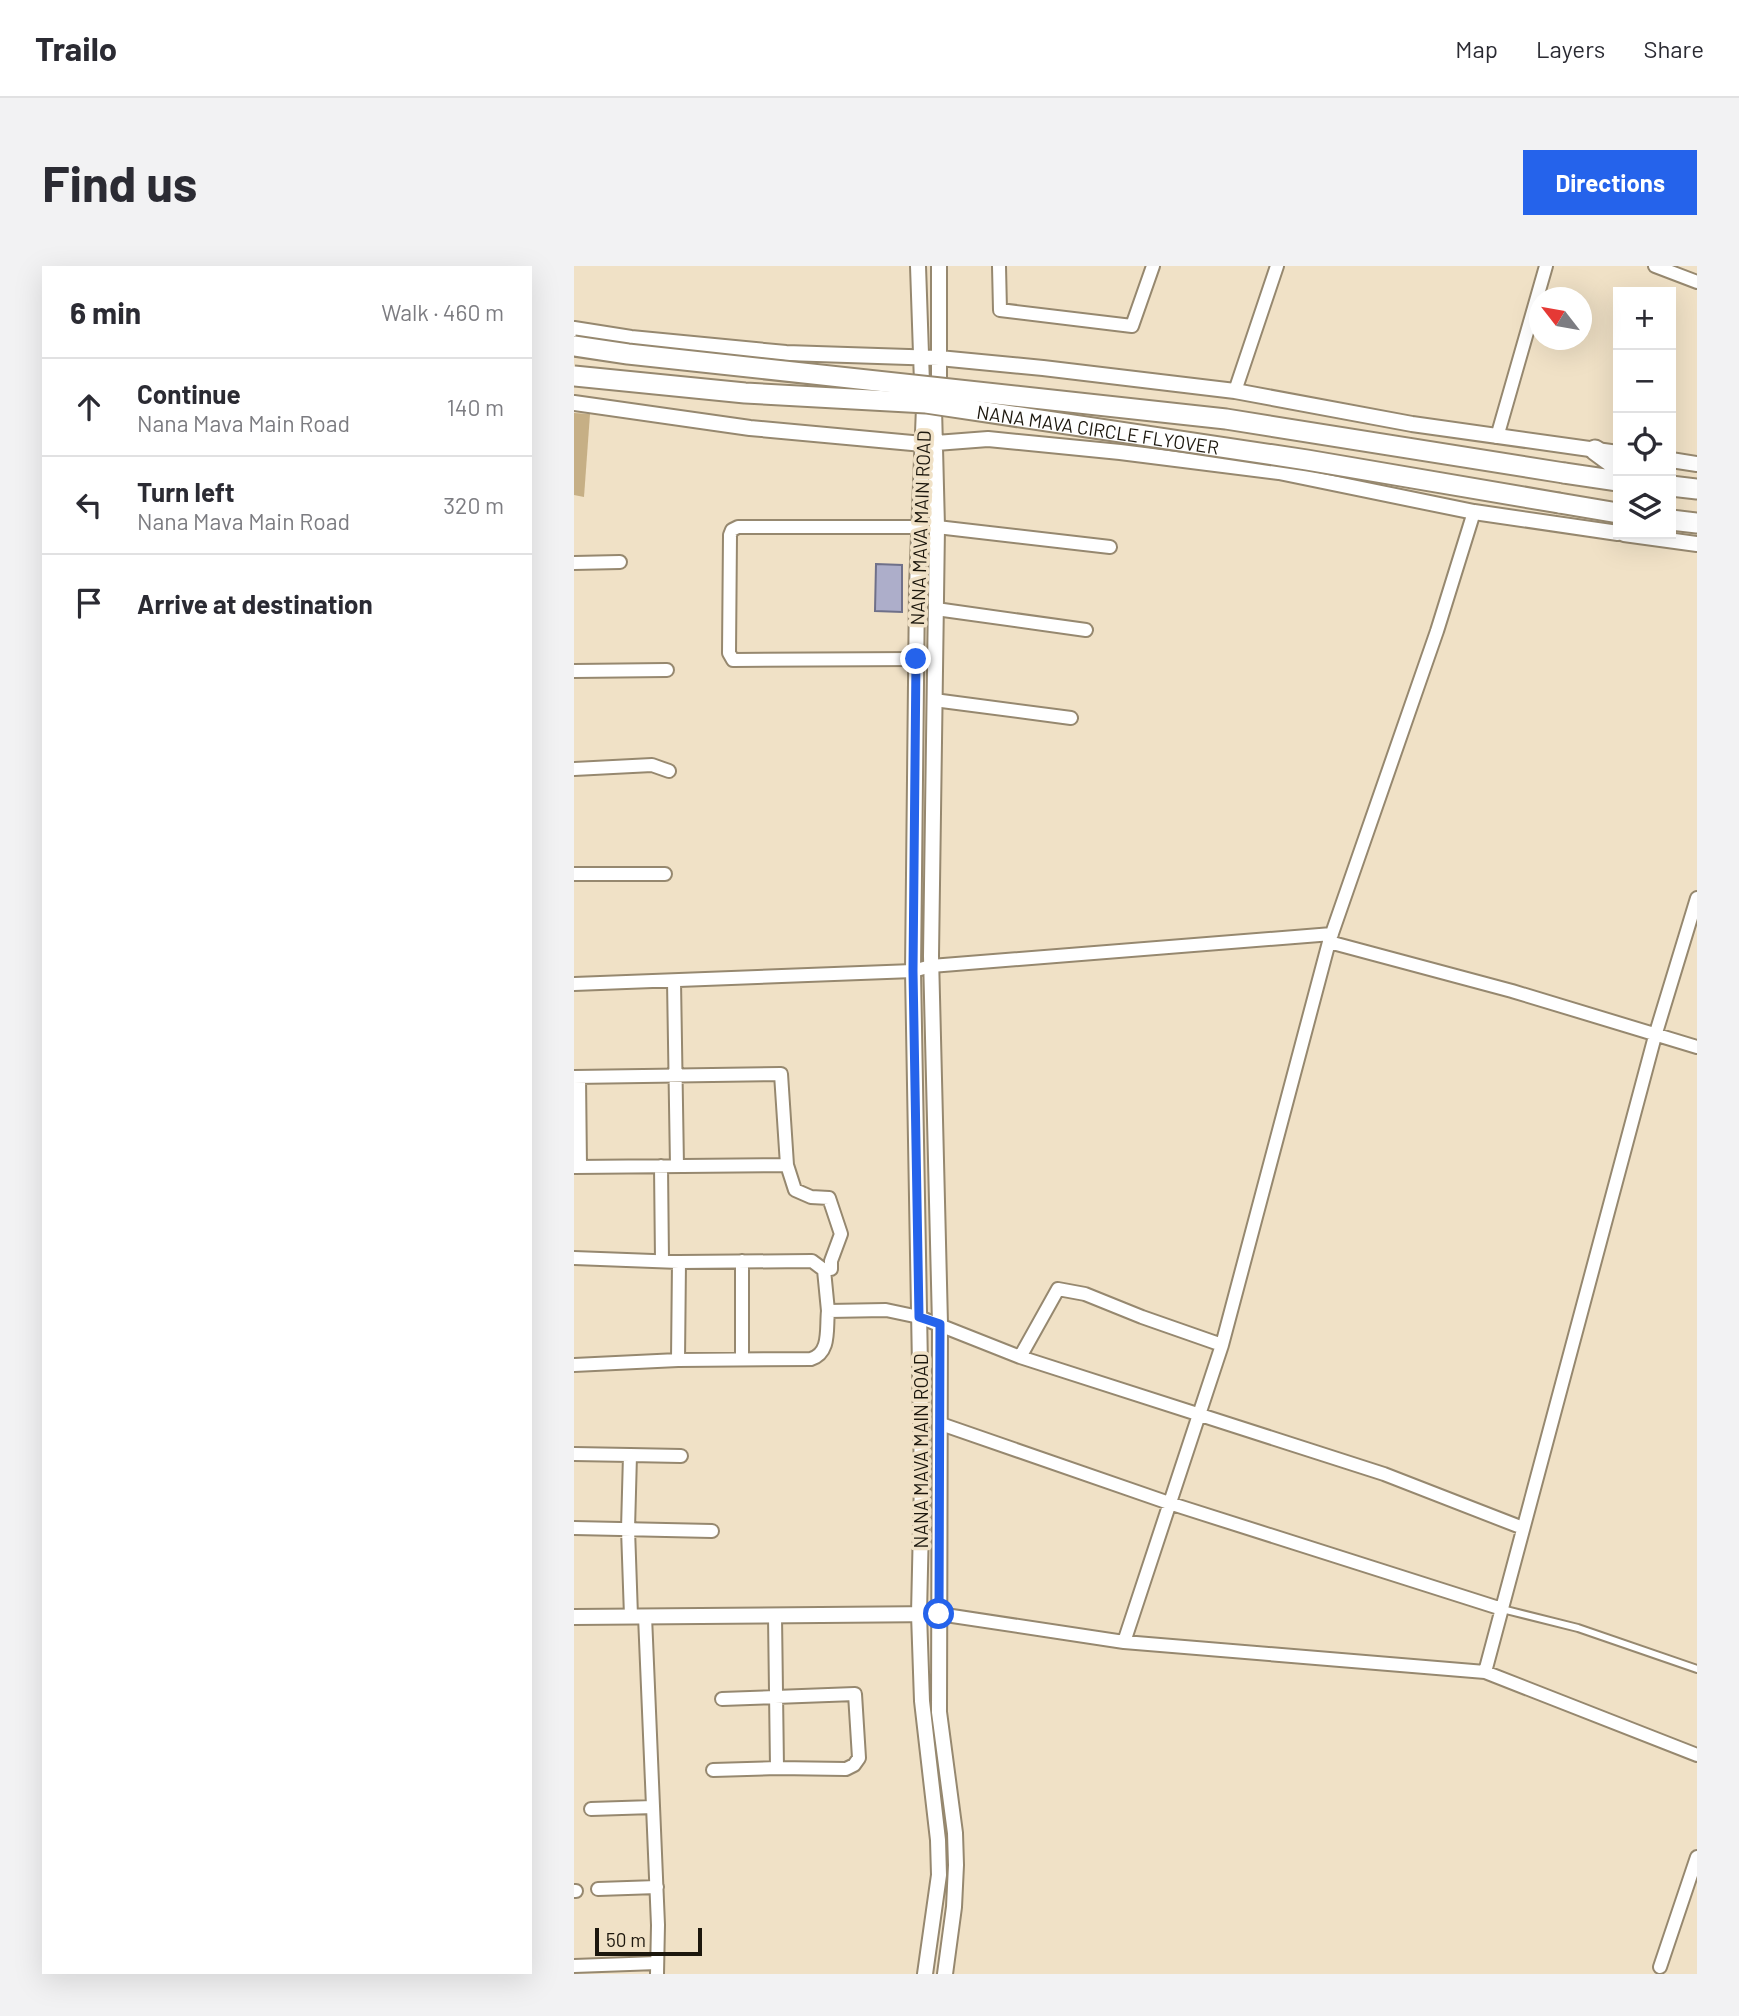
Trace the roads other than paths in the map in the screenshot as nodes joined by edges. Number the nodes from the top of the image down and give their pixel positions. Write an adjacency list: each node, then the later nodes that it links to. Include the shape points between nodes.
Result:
1 (918, 266): 12 (street)
2 (939, 266): 11 (street)
3 (999, 266): 4 (street, via 1000,310 1132,326)
4 (1153, 266)
5 (1277, 266): 16 (street)
6 (1546, 266): 19 (street)
7 (1654, 266): 8 (street)
8 (1697, 282)
9 (574, 330): 12 (street, via 786,353)
10 (574, 346): 26 (highway, NANA MAVA CIRCLE FLYOVER, bridge, via 1226,419)
11 (939, 358): 12 (street); 15 (street); 16 (street)
12 (921, 359): 14 (street)
13 (574, 376): 30 (highway, NANA MAVA CIRCLE FLYOVER, bridge, via 759,394 926,403)
14 (922, 383): 15 (street); 18 (street, via 916,397)
15 (939, 383): 18 (street, via 944,399)
16 (1235, 391): 19 (street)
17 (574, 403): 20 (street, via 750,428)
18 (929, 408): 20 (street, NANA MAVA MAIN ROAD)
19 (1497, 438): 21 (street)
20 (929, 444): 29 (street, via 988,439 1279,472); 33 (street, NANA MAVA MAIN ROAD); 34 (street, NANA MAVA MAIN ROAD)
21 (1595, 450): 22 (street); 24 (highway)
22 (1613, 452)
23 (1676, 461): 25 (street)
24 (1613, 463)
25 (1697, 464)
26 (1613, 480)
27 (1676, 487): 28 (highway)
28 (1697, 489)
29 (1475, 512): 35 (street); 53 (street)
30 (1613, 512)
31 (1676, 521): 32 (highway)
32 (1697, 523)
33 (920, 527): 43 (street, NANA MAVA MAIN ROAD); 43 (street, via 738,527 730,535 729,653 733,660)
34 (937, 527): 38 (street); 41 (street, NANA MAVA MAIN ROAD)
35 (1613, 532)
36 (1660, 539): 37 (street)
37 (1697, 544)
38 (1110, 547)
39 (620, 562): 40 (street)
40 (574, 563)
41 (936, 610): 42 (street); 46 (street, NANA MAVA MAIN ROAD)
42 (1086, 630)
43 (916, 659): 55 (street, NANA MAVA MAIN ROAD)
44 (667, 670): 45 (street)
45 (574, 671)
46 (934, 700): 47 (street); 54 (street, NANA MAVA MAIN ROAD)
47 (1071, 718)
48 (574, 769): 49 (street, via 652,765)
49 (668, 771)
50 (574, 874): 51 (street)
51 (665, 874)
52 (1697, 898): 58 (street)
53 (1330, 938): 54 (street); 58 (street); 74 (street)
54 (931, 966): 55 (street); 73 (street, NANA MAVA MAIN ROAD)
55 (913, 971): 56 (street); 72 (street, NANA MAVA MAIN ROAD)
56 (674, 981): 57 (street); 60 (street)
57 (574, 984)
58 (1655, 1036): 59 (street); 86 (street)
59 (1697, 1047)
60 (675, 1076): 61 (street); 62 (street, via 781,1074); 64 (street)
61 (577, 1077): 65 (street)
62 (787, 1165): 64 (street); 70 (street, via 795,1190 829,1198 841,1234)
63 (661, 1166): 64 (street); 65 (street); 67 (street)
64 (677, 1166)
65 (577, 1167)
66 (574, 1258): 67 (street)
67 (662, 1261): 69 (street)
68 (742, 1261): 69 (street); 71 (street, via 797,1260 819,1265 824,1270); 76 (street)
69 (679, 1262): 77 (street)
70 (831, 1269)
71 (828, 1311): 72 (street, via 886,1310); 76 (street, via 825,1351 819,1357)
72 (919, 1317): 73 (street); 90 (street, NANA MAVA MAIN ROAD)
73 (940, 1324): 75 (street); 80 (street, NANA MAVA MAIN ROAD)
74 (1222, 1345): 75 (street, via 1085,1294 1058,1289); 79 (street)
75 (1020, 1357): 79 (street)
76 (742, 1359): 77 (street)
77 (678, 1360): 78 (street)
78 (574, 1365)
79 (1198, 1415): 84 (street); 86 (street, via 1384,1474)
80 (941, 1424): 84 (street); 91 (street, NANA MAVA MAIN ROAD)
81 (574, 1454): 82 (street)
82 (630, 1455): 83 (street); 87 (street)
83 (681, 1457)
84 (1169, 1503): 89 (street); 95 (street)
85 (574, 1528): 87 (street)
86 (1523, 1528): 89 (street)
87 (628, 1529): 88 (street); 93 (street)
88 (712, 1531)
89 (1502, 1609): 96 (lane, via 1577,1628); 97 (street)
90 (919, 1614): 91 (street); 94 (street); 111 (street, NANA MAVA MAIN ROAD, via 925,1741 939,1875)
91 (939, 1614): 95 (street); 112 (street, NANA MAVA MAIN ROAD, via 941,1735 956,1865)
92 (574, 1616): 93 (street)
93 (638, 1616): 94 (street); 103 (street)
94 (775, 1616): 98 (street)
95 (1124, 1642): 97 (street)
96 (1697, 1668)
97 (1485, 1672): 100 (street)
98 (776, 1696): 99 (street); 101 (street); 101 (street, via 855,1694 859,1758 846,1769)
99 (723, 1699)
100 (1697, 1755)
101 (777, 1768): 102 (street)
102 (713, 1770)
103 (653, 1807): 104 (street); 106 (street)
104 (591, 1809)
105 (1697, 1857): 109 (street)
106 (657, 1887): 107 (street); 110 (street)
107 (598, 1889)
108 (574, 1966): 110 (street)
109 (1660, 1967)
110 (657, 1969)
111 (925, 1974)
112 (945, 1974)

